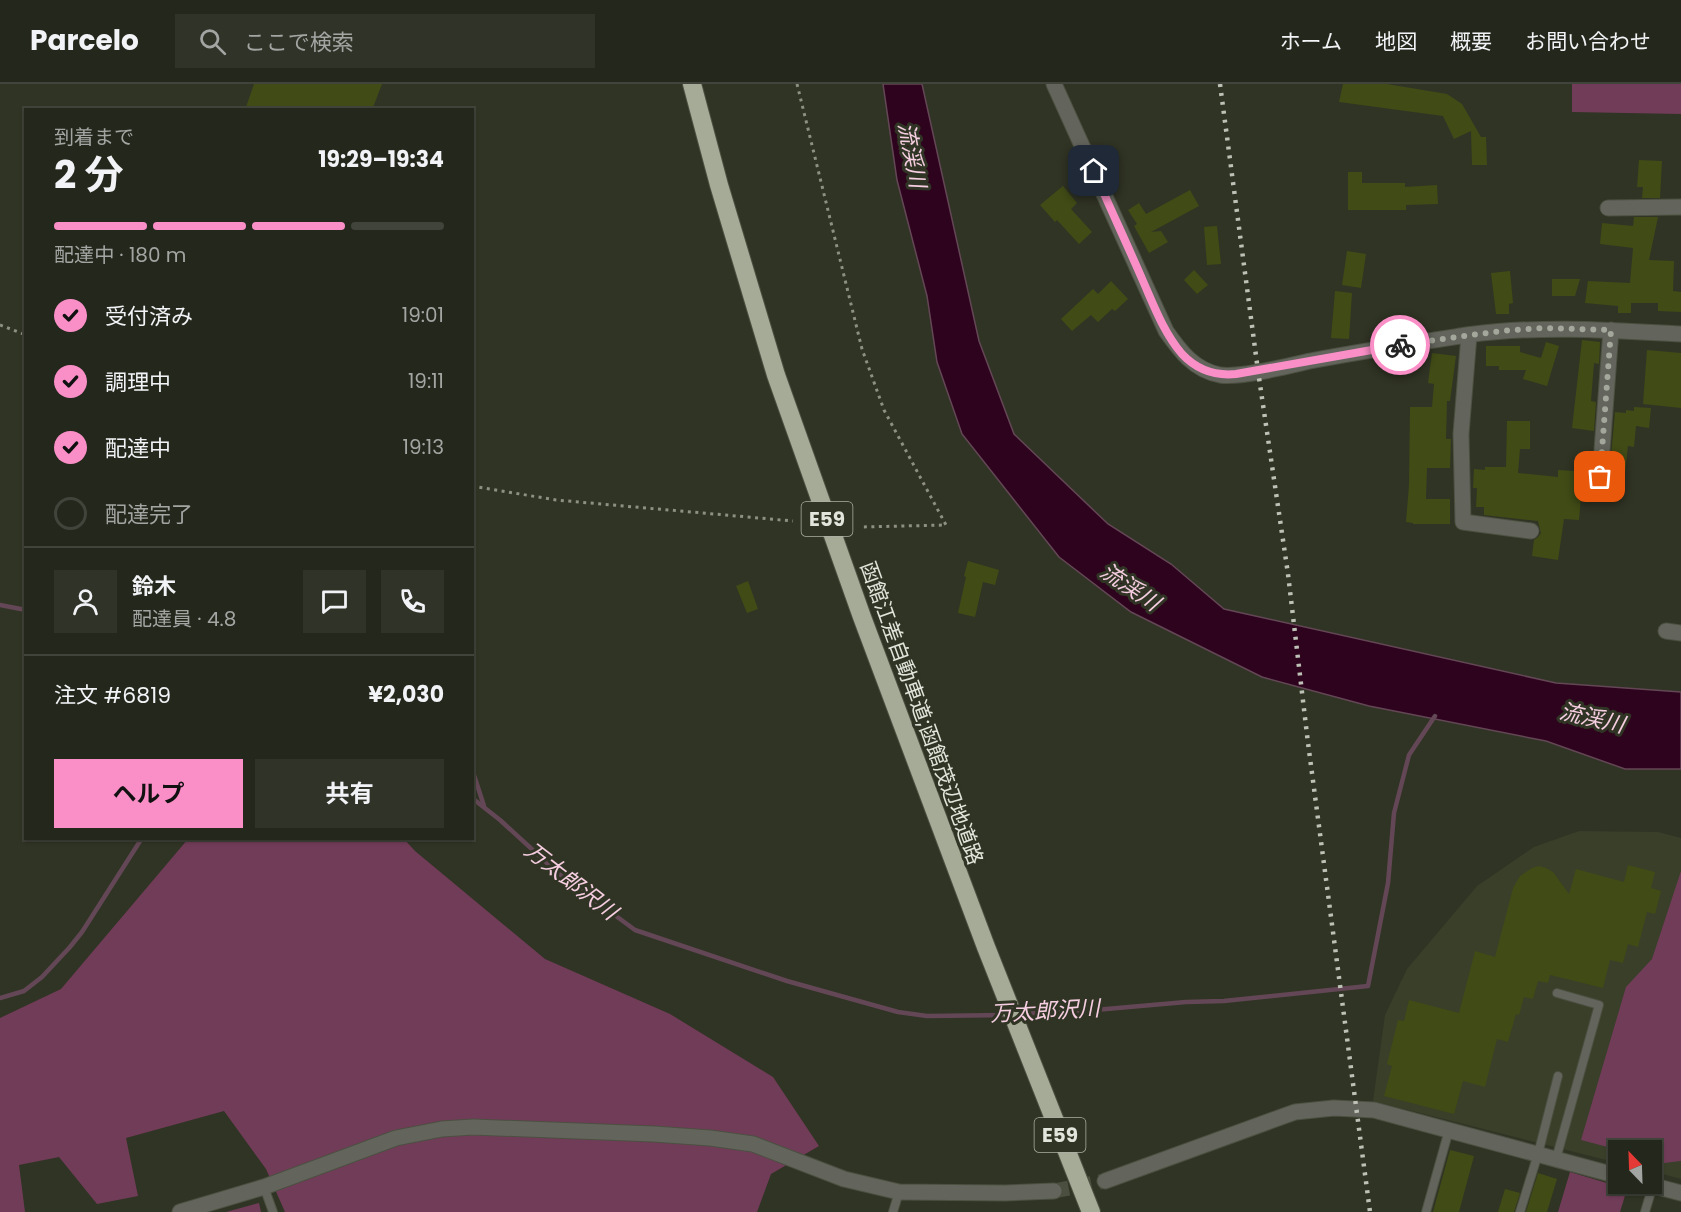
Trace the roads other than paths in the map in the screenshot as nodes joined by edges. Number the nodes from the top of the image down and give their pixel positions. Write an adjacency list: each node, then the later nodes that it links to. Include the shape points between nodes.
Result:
1 (692, 84): 26 (highway, 函館江差自動車道;函館茂辺地道路 / E59, via 718,185 776,375 986,947)
2 (1054, 84): 7 (street, via 1166,330 1183,355 1195,364 1209,372 1236,374)
3 (1681, 207): 4 (street)
4 (1608, 208)
5 (1611, 330): 6 (street); 7 (street, via 1543,328); 8 (street)
6 (1681, 334)
7 (1469, 335): 9 (street, via 1461,434 1463,522)
8 (1600, 477)
9 (1531, 531)
10 (1557, 993): 14 (lane, via 1599,1005)
11 (1558, 1076): 13 (lane)
12 (1449, 1130): 13 (street); 16 (street, via 1374,1110 1334,1108 1295,1112); 27 (lane)
13 (1538, 1154): 14 (street); 28 (lane)
14 (1556, 1159): 15 (street)
15 (1608, 1173)
16 (1105, 1181)
17 (264, 1187): 20 (street, via 396,1138 473,1126 654,1134 753,1144 844,1179); 23 (street); 24 (lane)
18 (1662, 1187): 21 (street)
19 (1054, 1191): 20 (street)
20 (899, 1192): 25 (lane)
21 (1681, 1193)
22 (1648, 1194): 29 (lane)
23 (180, 1212)
24 (273, 1212)
25 (893, 1212)
26 (1091, 1212)
27 (1426, 1212)
28 (1520, 1212)
29 (1645, 1212)

